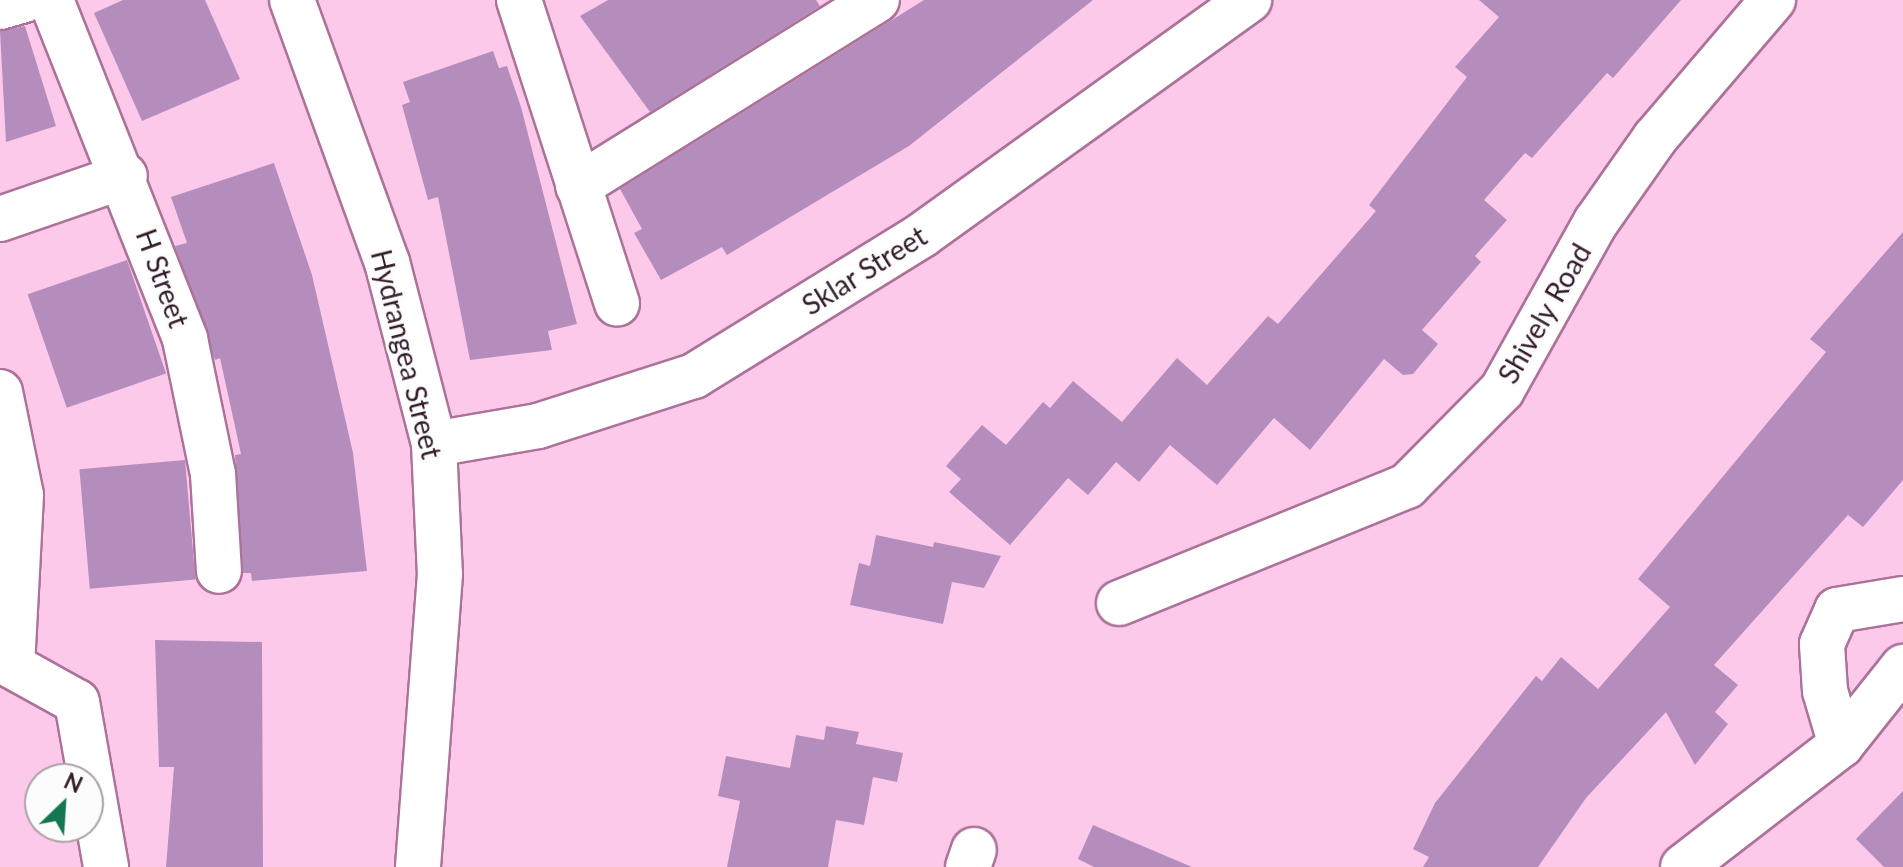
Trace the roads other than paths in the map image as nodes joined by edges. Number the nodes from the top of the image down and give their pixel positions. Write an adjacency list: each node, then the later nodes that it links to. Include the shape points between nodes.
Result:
1 (24, 0): 8 (street)
2 (51, 0): 9 (street, H Street)
3 (292, 0): 14 (street, Hydrangea Street, via 387,262)
4 (519, 0): 10 (street)
5 (877, 0): 10 (street)
6 (1249, 0): 14 (street, Sklar Street, via 922,235 694,376 538,426)
7 (1773, 0): 17 (street, Shively Road, via 1655,138 1596,222 1502,390 1407,486 1260,551)
8 (0, 7)
9 (125, 176): 11 (street); 15 (street, H Street, via 185,339 213,474)
10 (578, 186): 12 (street)
11 (0, 219)
12 (617, 304)
13 (3, 418): 19 (street, via 21,495)
14 (434, 444): 22 (street, Hydrangea Street, via 440,574)
15 (219, 571)
16 (1903, 599): 20 (street, via 1837,610 1822,644 1825,691)
17 (1119, 603)
18 (1903, 667): 20 (street)
19 (6, 668): 21 (street, via 77,702)
20 (1841, 745): 23 (street)
21 (106, 867)
22 (418, 867)
23 (1683, 867)

